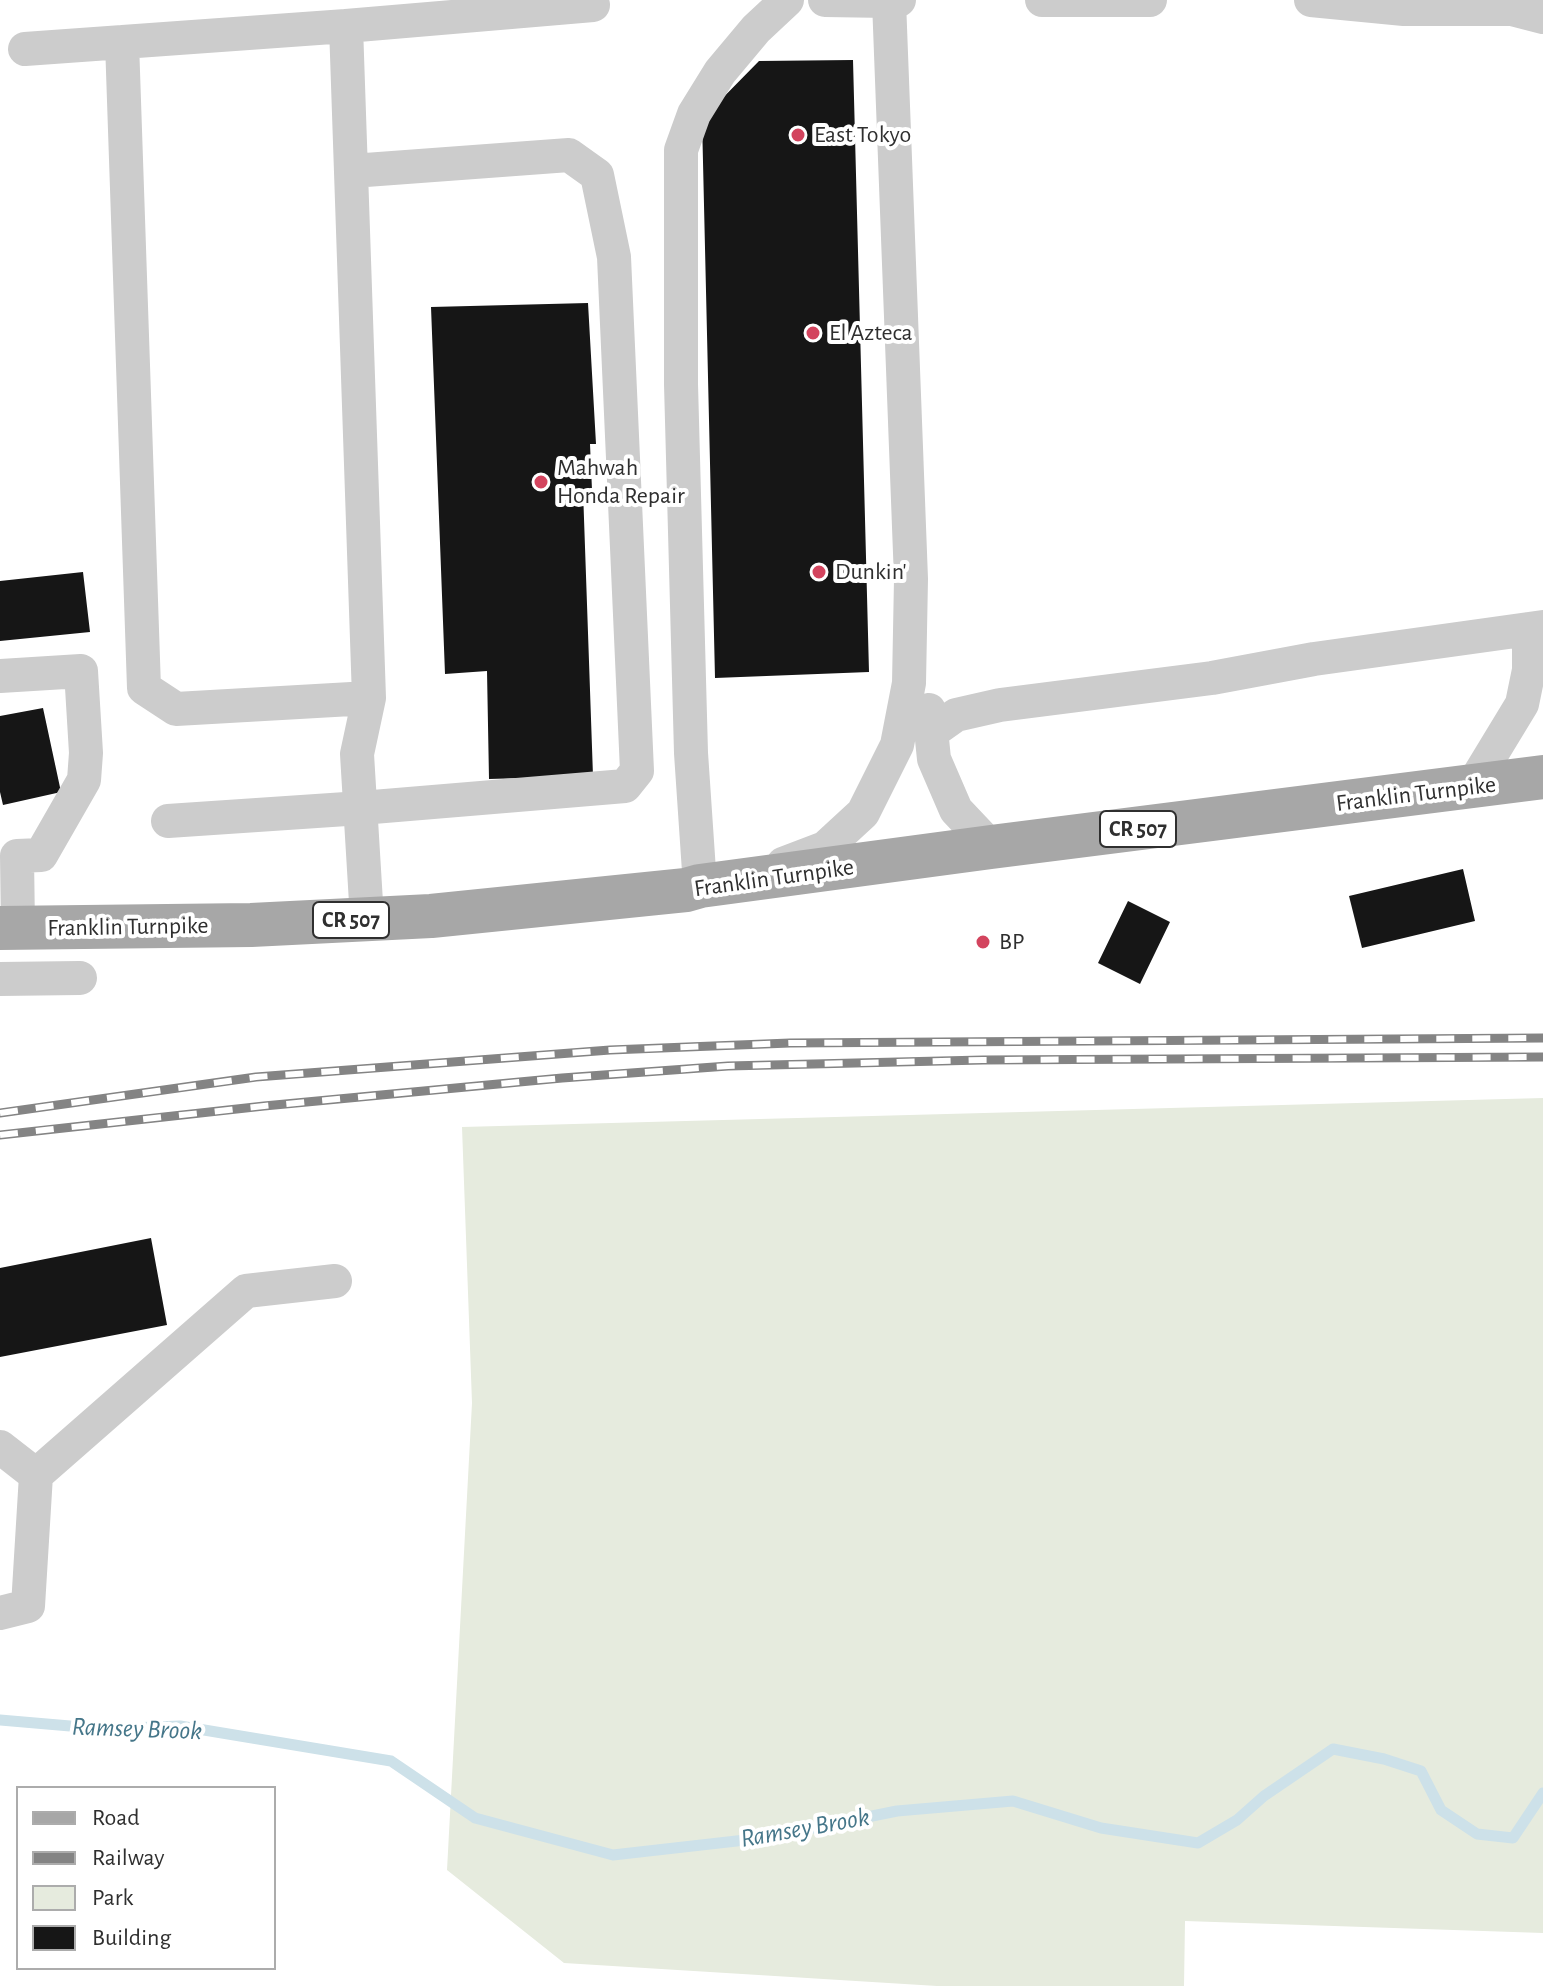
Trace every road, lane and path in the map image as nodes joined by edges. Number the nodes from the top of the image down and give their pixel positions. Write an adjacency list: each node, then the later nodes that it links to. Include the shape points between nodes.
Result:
1 (787, 0): 24 (lane, via 720,72 694,114 681,150 691,753)
2 (825, 0): 6 (lane)
3 (1042, 0): 4 (lane)
4 (1150, 0)
5 (1311, 0): 8 (lane, via 1404,9 1512,9)
6 (894, 1): 13 (lane)
7 (593, 5): 9 (lane)
8 (1543, 17)
9 (346, 26): 10 (lane); 12 (lane)
10 (122, 42): 11 (lane); 16 (lane, via 144,688 176,709)
11 (25, 49)
12 (352, 171): 16 (lane); 20 (lane, via 569,155 597,175 614,257 637,771 625,786)
13 (911, 579): 17 (lane); 24 (lane, via 909,683 897,745 863,813 825,848)
14 (1536, 628): 17 (lane, via 986,709 956,715); 19 (lane, via 1522,704)
15 (0, 676): 23 (lane, via 81,671 86,753 84,780 41,855)
16 (369, 698): 20 (lane, via 357,754)
17 (932, 732): 22 (lane, via 934,759 956,810)
18 (1543, 777): 19 (main road, Franklin Turnpike / CR 507)
19 (1471, 788): 22 (main road, Franklin Turnpike / CR 507)
20 (361, 808): 21 (lane); 25 (lane)
21 (168, 821)
22 (991, 847): 24 (main road, Franklin Turnpike / CR 507)
23 (8, 856): 26 (lane)
24 (717, 885): 25 (main road, Franklin Turnpike / CR 507)
25 (367, 919): 26 (main road, Franklin Turnpike / CR 507)
26 (9, 928)
27 (80, 978): 28 (lane)
28 (0, 979)
29 (335, 1281): 31 (lane, via 246,1291)
30 (0, 1447): 31 (lane)
31 (36, 1475): 32 (lane, via 28,1606)
32 (0, 1613)

